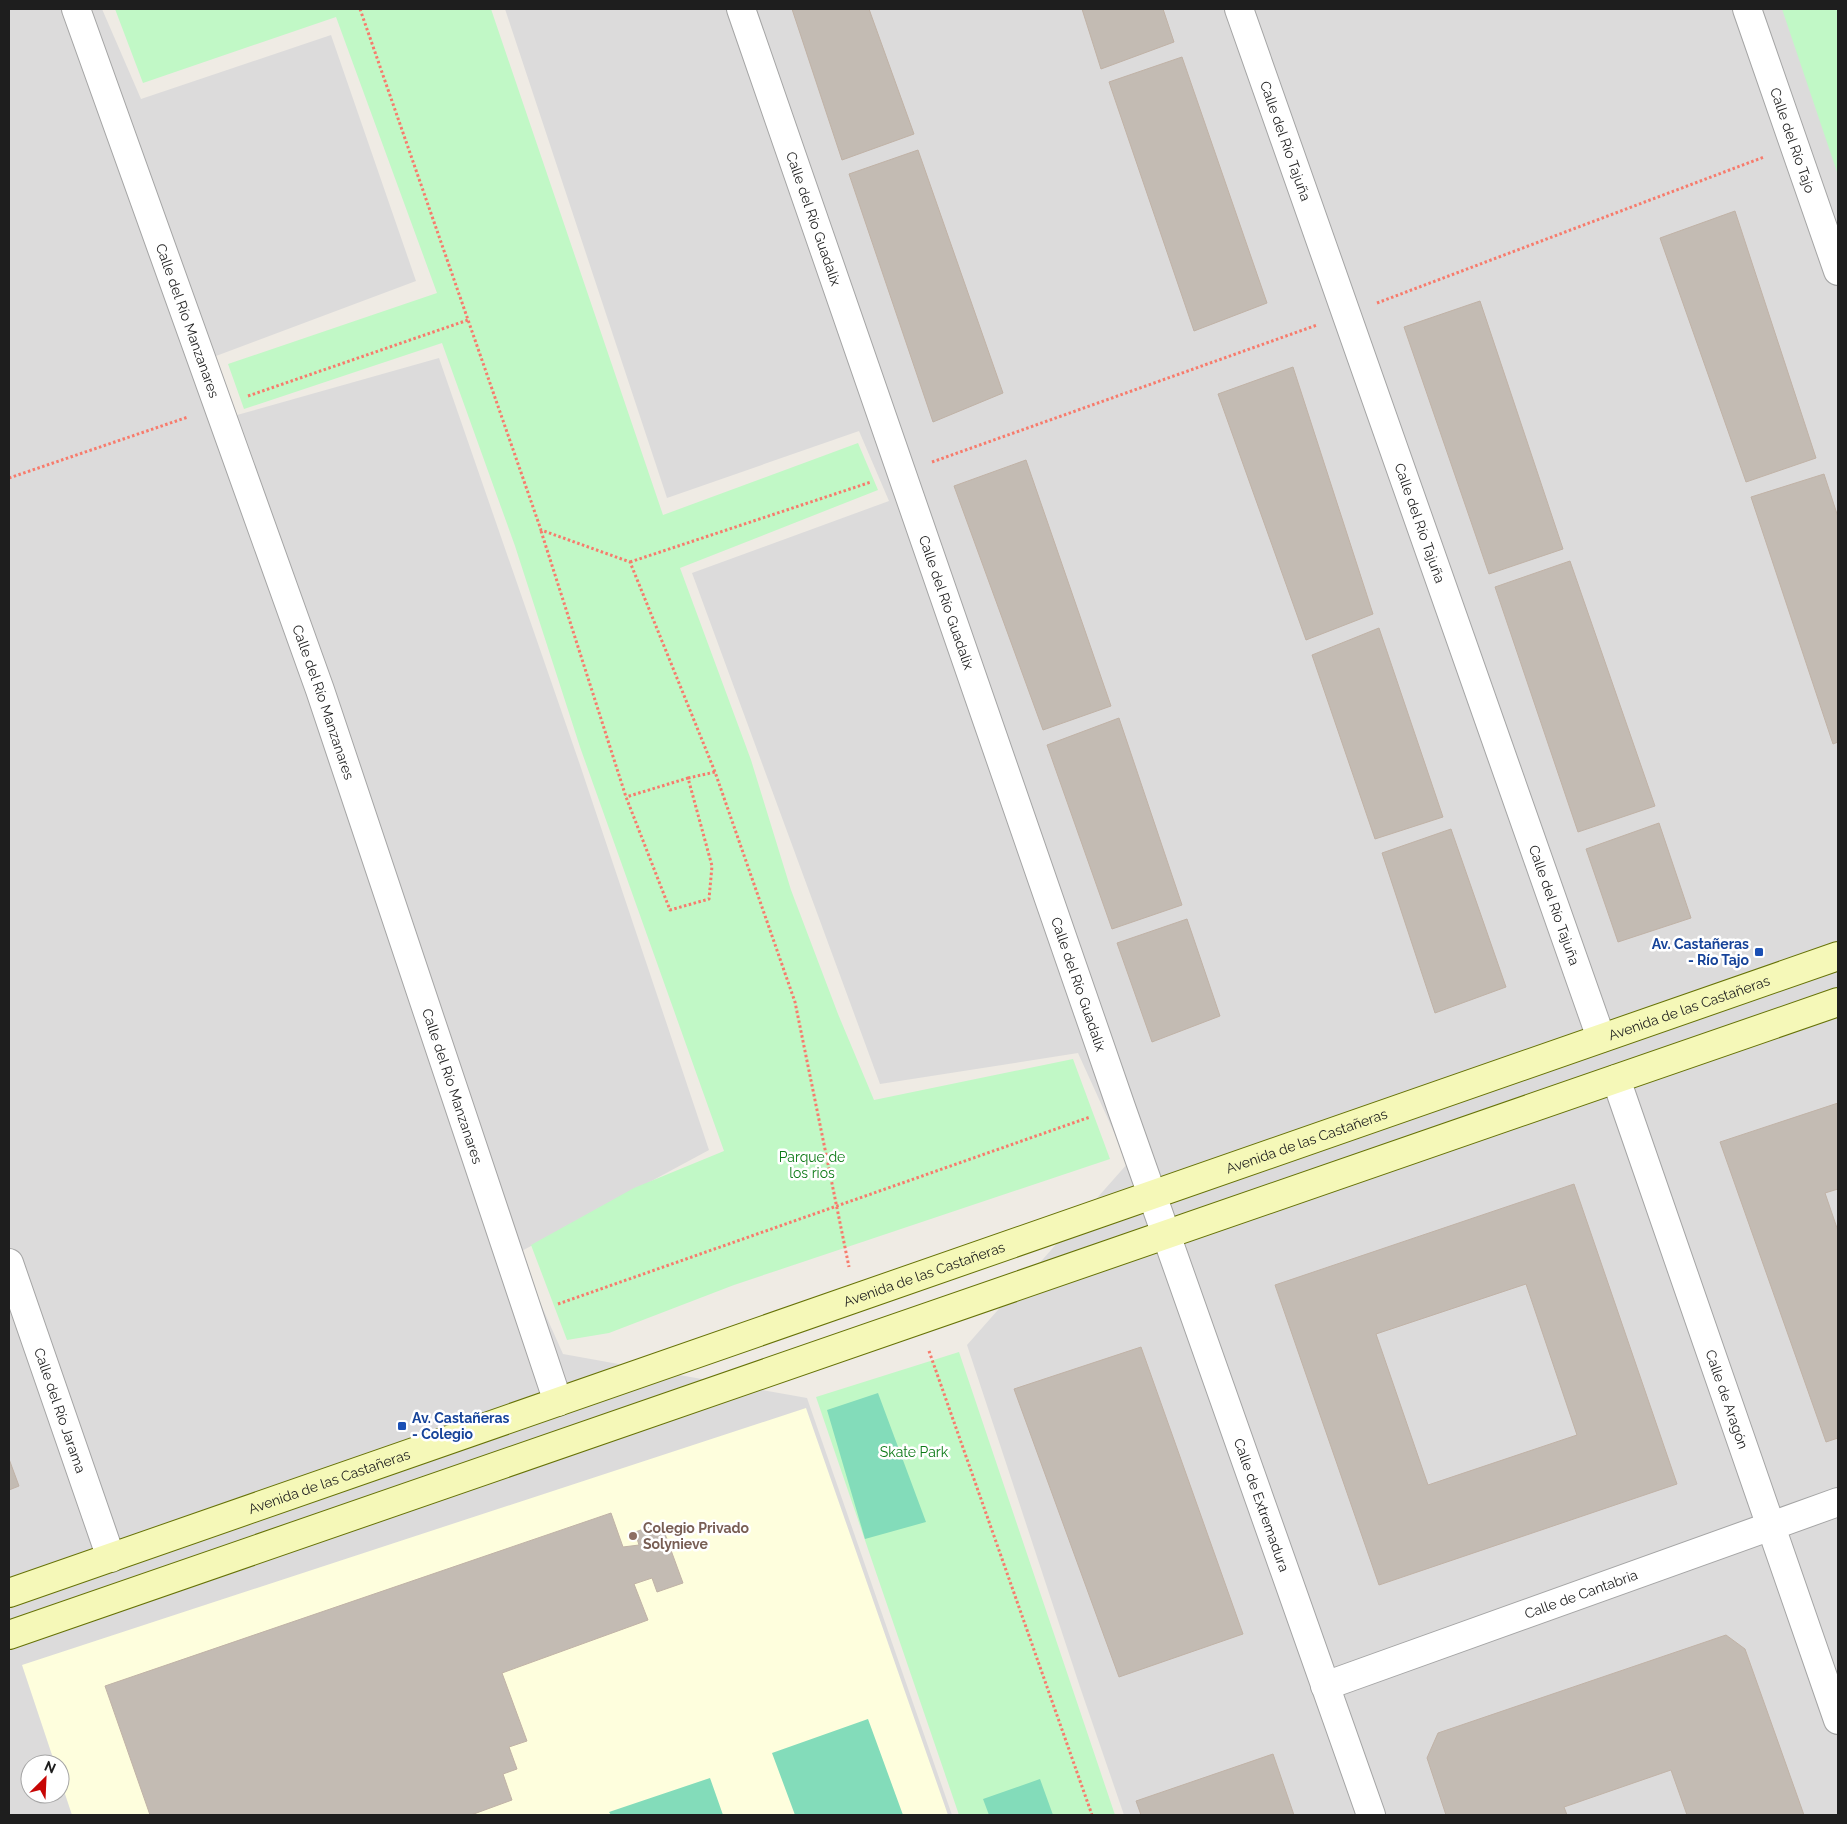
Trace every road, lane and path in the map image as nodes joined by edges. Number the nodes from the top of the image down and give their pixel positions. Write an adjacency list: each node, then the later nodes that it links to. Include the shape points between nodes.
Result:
1 (76, 9): 24 (street, Calle del Río Manzanares, via 320,690)
2 (360, 9): 10 (path)
3 (741, 9): 9 (street, Calle del Río Guadalix)
4 (1239, 9): 8 (street, Calle del Río Tajuña)
5 (1747, 9): 6 (street, Calle del Río Tajo)
6 (1795, 146): 7 (street, Calle del Río Tajo); 8 (path)
7 (1838, 271)
8 (1346, 314): 9 (path); 17 (street, Calle del Río Tajuña)
9 (901, 472): 11 (path); 19 (street, Calle del Río Guadalix)
10 (541, 530): 11 (path); 14 (path)
11 (630, 562): 12 (path)
12 (715, 772): 13 (path); 23 (path, via 795,1002)
13 (688, 778): 14 (path); 14 (path, via 712,866 709,899 670,910)
14 (626, 797)
15 (1838, 956): 17 (street, Avenida de las Castañeras)
16 (1838, 1002): 18 (street)
17 (1601, 1038): 20 (street, Avenida de las Castañeras)
18 (1616, 1078): 21 (street); 28 (street, Calle de Aragón)
19 (1121, 1106): 20 (street, Calle del Río Guadalix); 24 (path)
20 (1152, 1195): 21 (street, Calle de Extremadura); 23 (street, Avenida de las Castañeras)
21 (1166, 1235): 25 (street); 32 (street, Calle de Extremadura)
22 (9, 1263): 29 (street, Calle del Río Jarama)
23 (855, 1298): 26 (street, Avenida de las Castañeras)
24 (529, 1314): 26 (street, Calle del Río Manzanares)
25 (918, 1320): 31 (street); 34 (path)
26 (558, 1402): 29 (street, Avenida de las Castañeras)
27 (1838, 1502): 28 (street, Calle de Cantabria)
28 (1770, 1526): 32 (street, Calle de Cantabria); 33 (street, Calle de Aragón)
29 (110, 1558): 30 (street, Avenida de las Castañeras)
30 (9, 1593)
31 (9, 1635)
32 (1325, 1686): 35 (street, Calle de Extremadura)
33 (1838, 1720)
34 (1092, 1815)
35 (1371, 1815)

